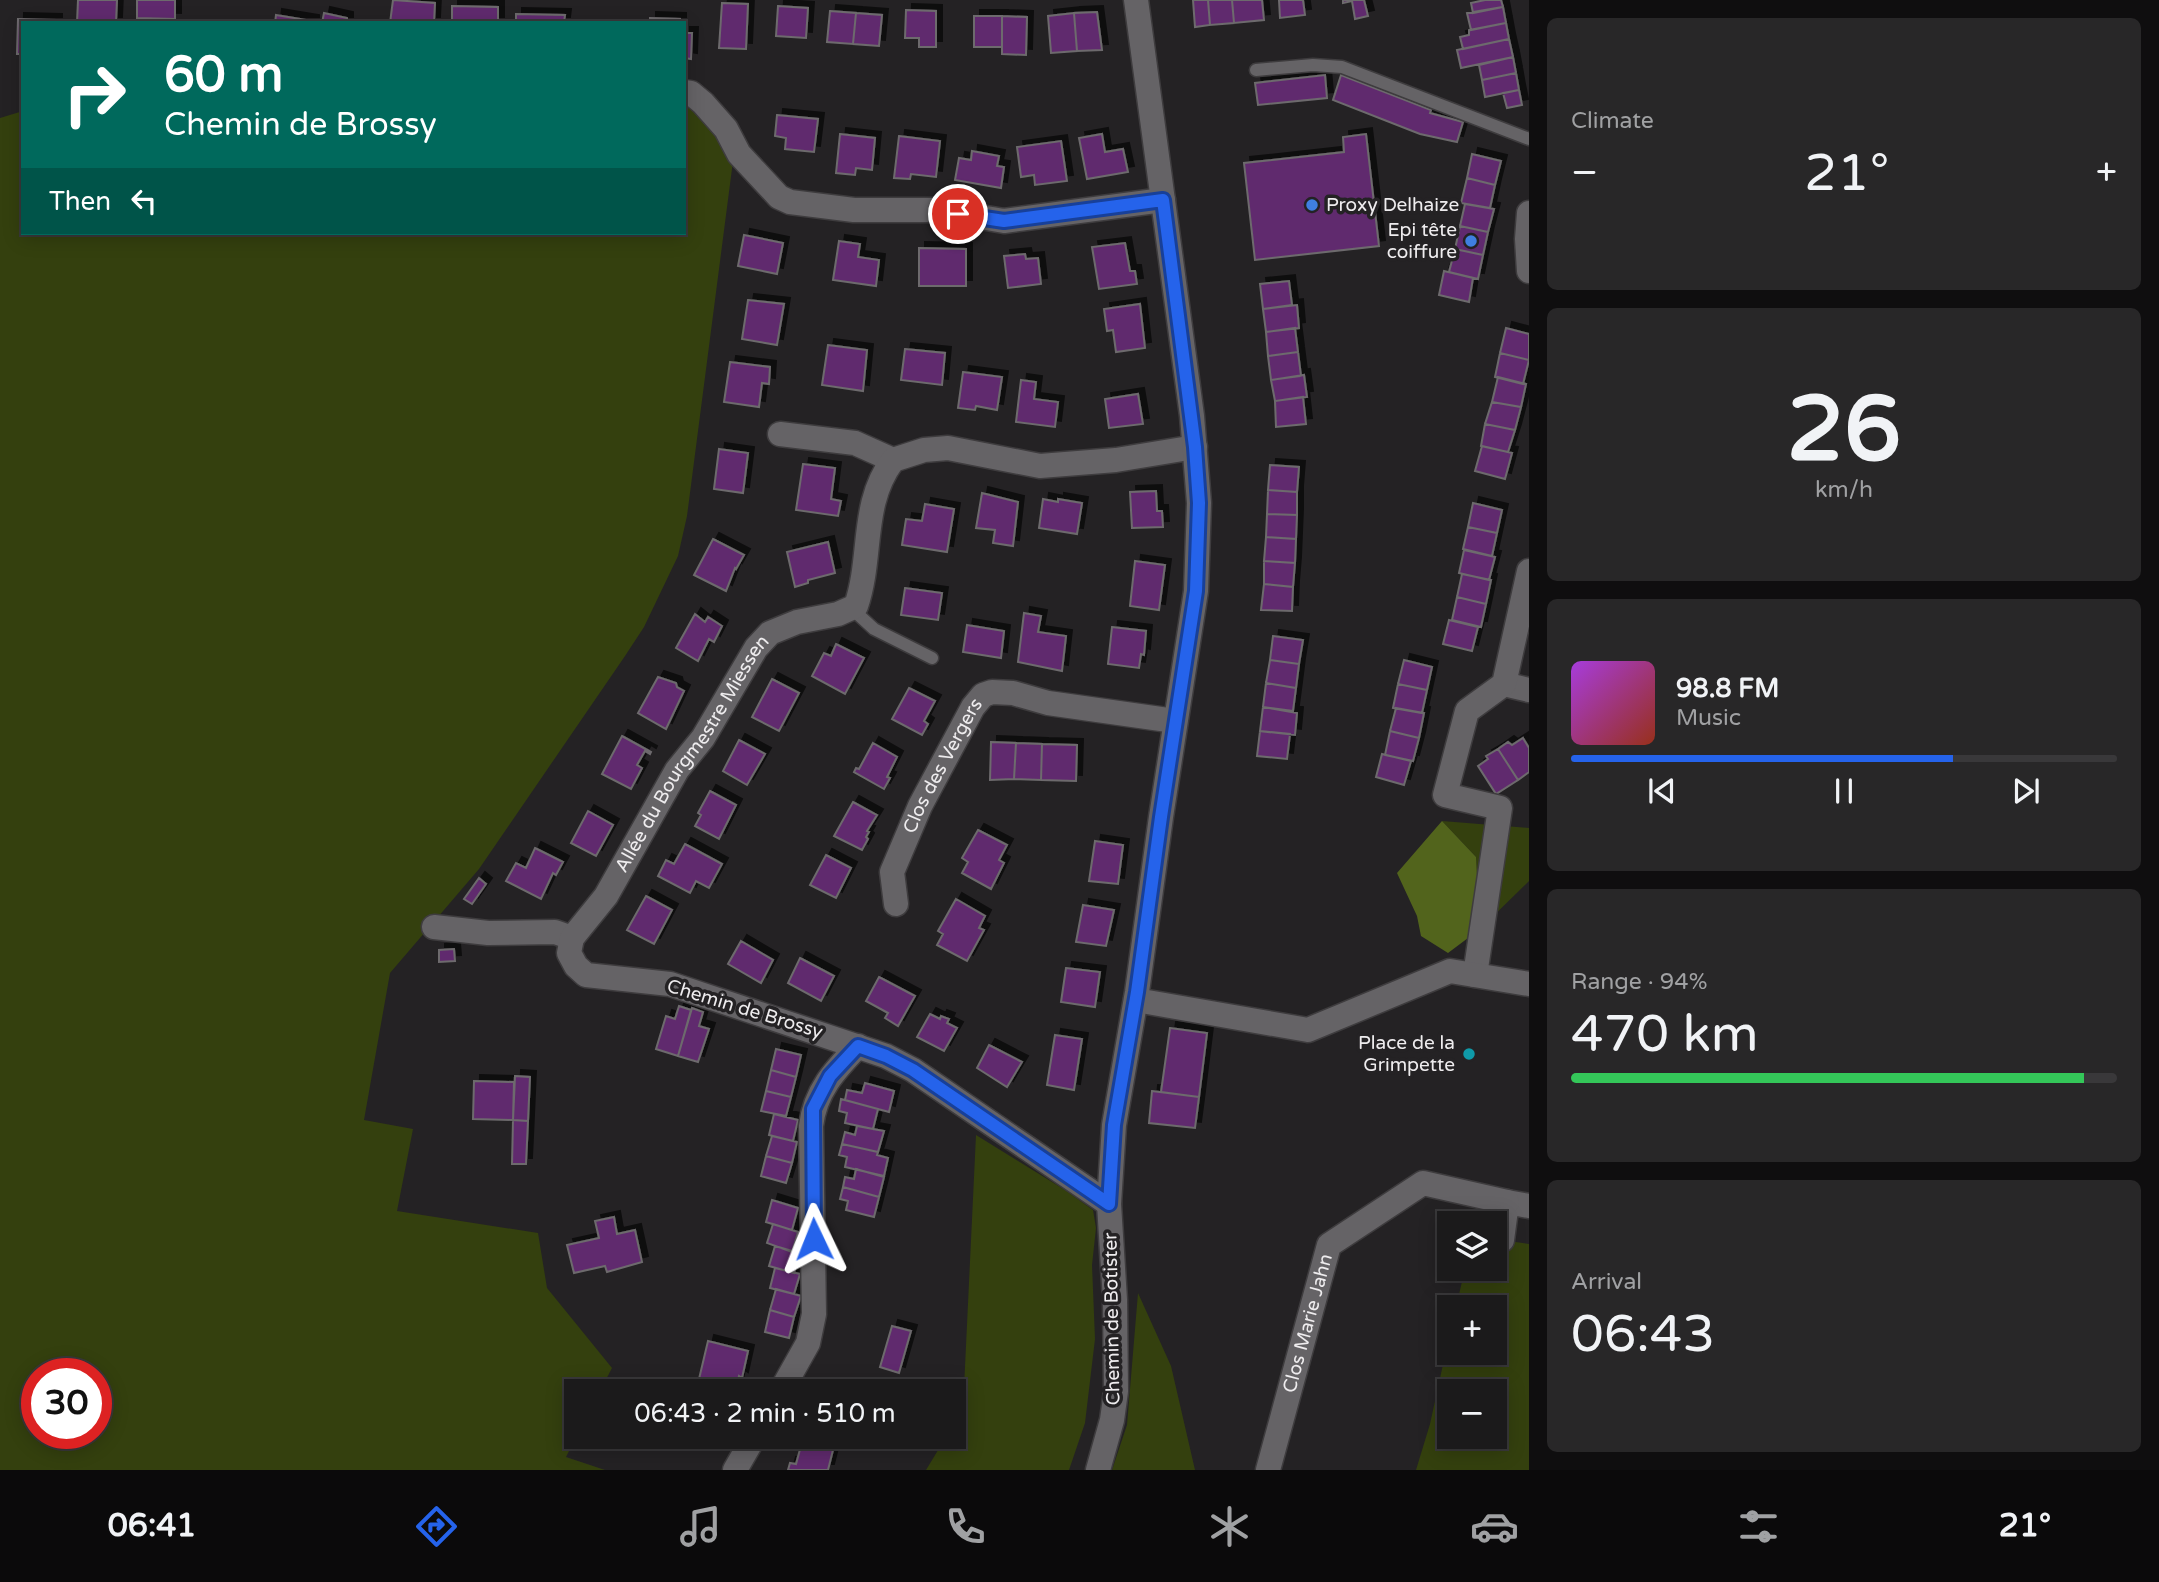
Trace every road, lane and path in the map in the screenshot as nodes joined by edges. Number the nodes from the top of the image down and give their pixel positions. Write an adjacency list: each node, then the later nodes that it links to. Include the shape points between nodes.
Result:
1 (1136, 0): 5 (street, Chemin de Botister)
2 (1256, 70): 4 (lane, via 1342,66)
3 (686, 92): 5 (street, via 703,103 726,129 739,154 779,197 790,202 854,210 939,211 1004,221)
4 (1529, 139)
5 (1163, 200): 9 (street, Chemin de Botister)
6 (1529, 213): 7 (street)
7 (1529, 271)
8 (780, 434): 10 (street, via 855,443)
9 (1195, 447): 10 (street, via 1040,466 948,448); 16 (street, Chemin de Botister, via 1199,503 1196,591)
10 (893, 460): 12 (street, via 876,489 863,586)
11 (1529, 571): 14 (street)
12 (851, 608): 13 (lane, via 874,629); 19 (street, Allée du Bourgmestre Miessen, via 770,633 756,648 703,738 677,771 606,897)
13 (932, 658)
14 (1504, 684): 15 (street); 20 (street, via 1467,711 1446,795 1500,808)
15 (1529, 690)
16 (1175, 721): 17 (street, Clos des Vergers, via 1048,704 1013,693 983,695 920,806 892,872); 22 (street, Chemin de Botister)
17 (896, 904)
18 (434, 927): 19 (street, via 488,933 555,932)
19 (572, 938): 23 (street, Chemin de Brossy, via 569,953 586,975 670,984)
20 (1475, 975): 21 (street); 22 (street, via 1450,971 1308,1030)
21 (1529, 984)
22 (1136, 1000): 24 (street, Chemin de Botister, via 1114,1125)
23 (858, 1046): 24 (street, Chemin de Brossy, via 913,1070); 27 (street, via 830,1076 813,1109 814,1314 808,1343)
24 (1109, 1204): 30 (street, Chemin de Botister, via 1116,1391)
25 (1518, 1204): 26 (street); 31 (street, Clos Marie Jahn, via 1423,1183 1329,1245)
26 (1507, 1229)
27 (787, 1379)
28 (747, 1449): 29 (street)
29 (735, 1470)
30 (1098, 1470)
31 (1268, 1470)

